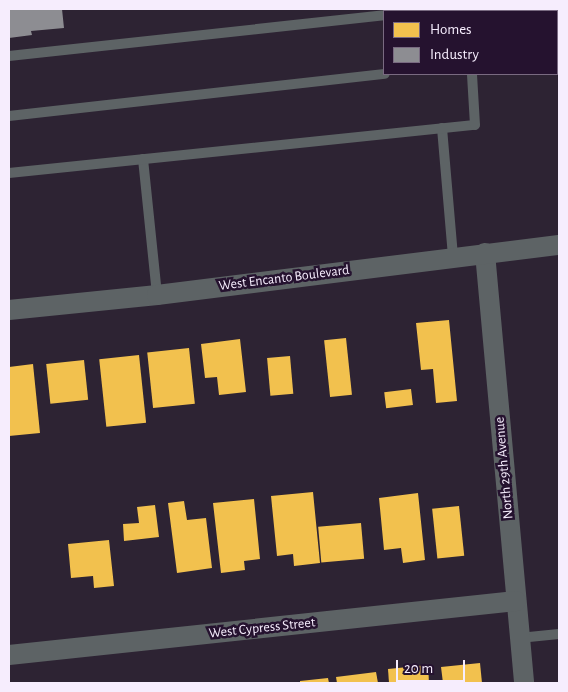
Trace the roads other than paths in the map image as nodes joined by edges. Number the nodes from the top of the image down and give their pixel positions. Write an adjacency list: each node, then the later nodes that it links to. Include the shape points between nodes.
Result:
1 (383, 15): 2 (lane)
2 (9, 56)
3 (383, 74): 5 (lane)
4 (472, 75): 6 (lane, via 476,125)
5 (9, 116)
6 (442, 128): 7 (lane); 11 (lane)
7 (143, 159): 8 (lane); 12 (lane)
8 (9, 173)
9 (559, 245): 10 (street, West Encanto Boulevard)
10 (485, 253): 11 (street, West Encanto Boulevard); 14 (street, North 29th Avenue)
11 (453, 257): 12 (street, West Encanto Boulevard)
12 (157, 295): 13 (street, West Encanto Boulevard)
13 (9, 310)
14 (516, 601): 16 (street, North 29th Avenue); 17 (street, West Cypress Street)
15 (559, 634): 16 (lane)
16 (519, 638): 18 (street, North 29th Avenue)
17 (9, 655)
18 (524, 683)

